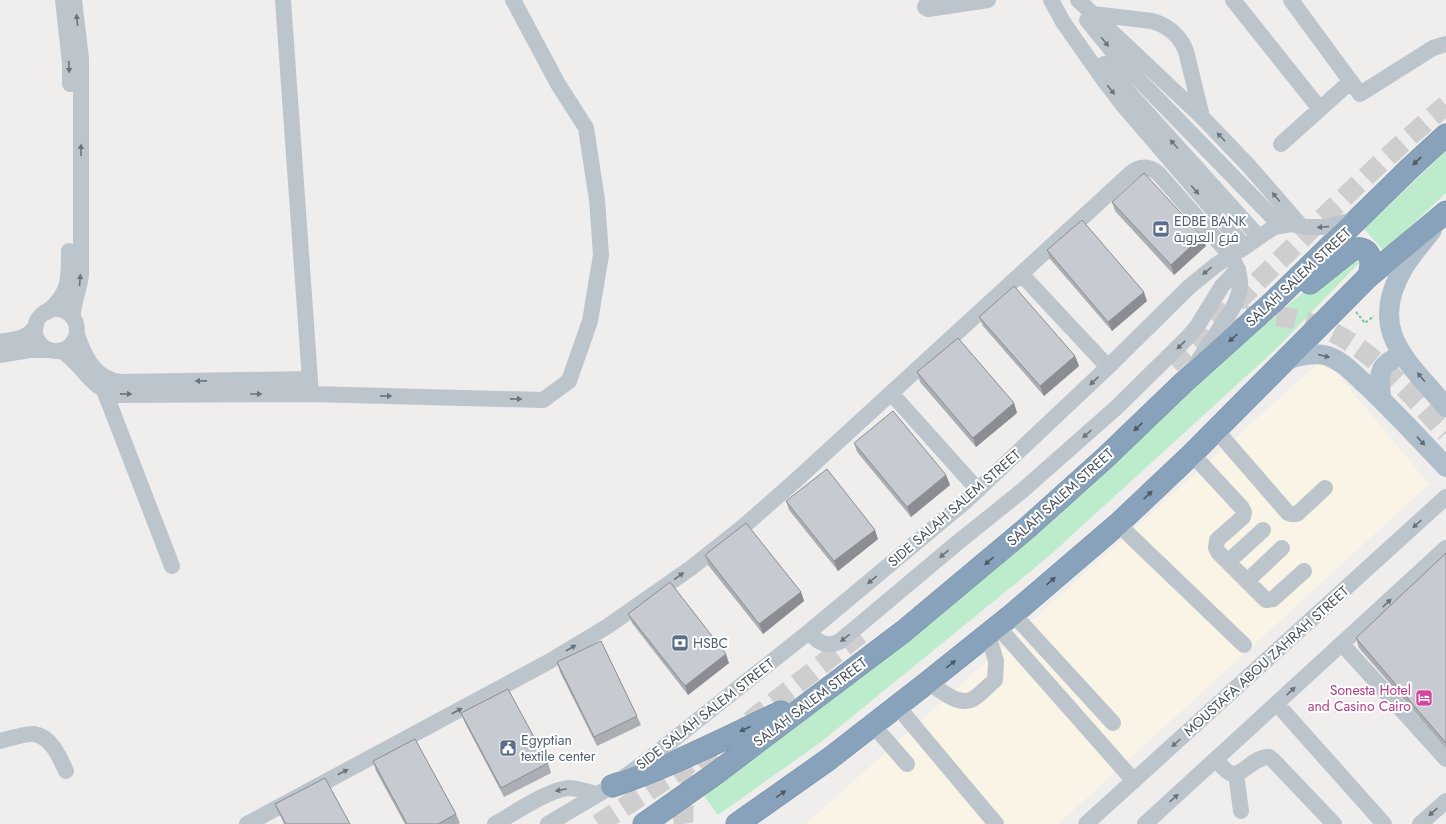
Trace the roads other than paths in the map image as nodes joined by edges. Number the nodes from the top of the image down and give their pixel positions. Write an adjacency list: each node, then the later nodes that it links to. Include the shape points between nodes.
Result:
1 (63, 0): 31 (street, one-way to 31, via 70,64 69,280 63,294)
2 (74, 0): 32 (street, one-way to 2, via 80,274 81,58)
3 (283, 0): 42 (street)
4 (513, 0): 42 (street, one-way to 4, via 543,400 569,381 590,321 601,255 595,186 586,128 558,84)
5 (942, 0): 6 (street, via 927,3 925,7 928,9)
6 (988, 0)
7 (1051, 0): 25 (street, one-way to 25, via 1063,22 1117,98)
8 (1056, 0): 24 (street, one-way to 8, via 1088,45)
9 (1074, 0): 22 (street, one-way to 22, via 1088,22 1117,57)
10 (1078, 0): 13 (street)
11 (1233, 0): 16 (street)
12 (1291, 0): 15 (street)
13 (1093, 14): 17 (street); 17 (street, via 1152,22 1173,32 1186,51)
14 (1446, 44): 15 (street, via 1433,48 1360,94)
15 (1351, 81): 16 (street)
16 (1320, 109): 19 (street)
17 (1202, 118): 23 (street, one-way to 17, via 1248,165)
18 (1446, 134): 21 (highway, SALAH SALEM STREET, one-way to 21)
19 (1281, 144)
20 (1445, 213): 29 (highway); 38 (main road, via 1404,266 1391,296 1390,330)
21 (1360, 218): 23 (street, SIDE SALAH SALEM STREET, one-way to 23, via 1331,226); 30 (highway, SALAH SALEM STREET)
22 (1280, 225): 23 (street, SIDE SALAH SALEM STREET); 24 (street, SIDE SALAH SALEM STREET)
23 (1301, 226)
24 (1259, 237): 25 (street, SIDE SALAH SALEM STREET)
25 (1245, 247): 26 (street, SIDE SALAH SALEM STREET)
26 (1230, 255): 27 (street); 28 (street, via 1158,173 1142,167 1131,173); 40 (street, SIDE SALAH SALEM STREET, one-way to 40, via 1195,281)
27 (1238, 269): 41 (street, via 1240,282 1237,302); 62 (street, one-way to 62, via 1222,286 1198,325 1183,343 1091,430 1022,490 844,640 835,644 824,644)
28 (1021, 274): 40 (street); 44 (street)
29 (1368, 277): 30 (highway, via 1372,267 1370,256 1362,249 1354,249 1306,286); 39 (highway)
30 (1274, 301): 41 (highway, SALAH SALEM STREET, one-way to 41)
31 (47, 312): 32 (street, via 59,310); 33 (street)
32 (73, 318): 34 (street)
33 (36, 324): 35 (street, via 32,332 24,337); 36 (street, via 36,337 44,348)
34 (77, 335): 36 (street, via 72,345); 42 (street, one-way to 34, via 111,380 102,376 91,364)
35 (0, 342)
36 (56, 350): 37 (street); 43 (street, via 74,360 89,379)
37 (0, 354)
38 (1402, 354): 45 (main road, via 1384,364 1379,380); 46 (main road, one-way to 38)
39 (1287, 360): 45 (main road, one-way to 45, via 1308,354 1329,356 1348,368); 47 (highway)
40 (1108, 367): 51 (street, SIDE SALAH SALEM STREET, one-way to 51)
41 (1183, 383): 66 (highway, SALAH SALEM STREET, one-way to 66, via 1106,457 1004,548 904,631)
42 (310, 387): 43 (street, one-way to 42, via 121,395)
43 (104, 390): 58 (street)
44 (891, 393): 51 (street); 83 (street, one-way to 44, via 550,661 636,607 744,526)
45 (1381, 398): 49 (main road, one-way to 49)
46 (1446, 407)
47 (1216, 430): 48 (highway); 50 (street, via 1288,513 1297,514)
48 (1192, 454): 53 (highway, one-way to 48); 57 (street, via 1244,512 1242,517 1220,536 1216,544 1218,552)
49 (1446, 468)
50 (1325, 488)
51 (978, 490): 62 (street, SIDE SALAH SALEM STREET, one-way to 62)
52 (1444, 501): 77 (street, MOUSTAFA ABOU ZAHRAH STREET, one-way to 77)
53 (1118, 524): 61 (highway, one-way to 53); 64 (street)
54 (1263, 530): 57 (street)
55 (1282, 548): 60 (street)
56 (1446, 548): 63 (street, one-way to 56)
57 (1228, 562): 60 (street)
58 (172, 566)
59 (1304, 571): 60 (street, via 1270,600 1263,599)
60 (1247, 581)
61 (1000, 625): 65 (highway, one-way to 61); 65 (street, via 995,680 973,699 955,699); 69 (street); 77 (street)
62 (810, 631): 78 (street, SIDE SALAH SALEM STREET)
63 (1342, 644): 67 (street, one-way to 63); 72 (street)
64 (1244, 645)
65 (928, 682): 68 (highway)
66 (819, 695): 78 (highway, one-way to 78, via 661,768); 86 (highway, SALAH SALEM STREET)
67 (1277, 704): 73 (street); 93 (street)
68 (897, 706): 70 (highway); 88 (street)
69 (1113, 723)
70 (873, 725): 74 (street); 82 (highway, one-way to 70)
71 (0, 741): 75 (street, via 34,734 44,738 55,749)
72 (1446, 759)
73 (1216, 760): 76 (street, via 1231,774); 91 (street, one-way to 73)
74 (907, 764)
75 (66, 771)
76 (1236, 774): 81 (street); 92 (street, via 1258,758 1269,757)
77 (1134, 781): 90 (street, MOUSTAFA ABOU ZAHRAH STREET)
78 (606, 790): 84 (street, one-way to 84, via 560,790); 85 (street, SIDE SALAH SALEM STREET)
79 (984, 798): 89 (street)
80 (1446, 801): 94 (street, one-way to 94)
81 (1241, 811)
82 (754, 817): 87 (highway)
83 (246, 824)
84 (495, 824)
85 (548, 824)
86 (644, 824)
87 (737, 824)
88 (996, 824)
89 (1006, 824)
90 (1086, 824)
91 (1145, 824)
92 (1334, 824)
93 (1384, 824)
94 (1420, 824)

